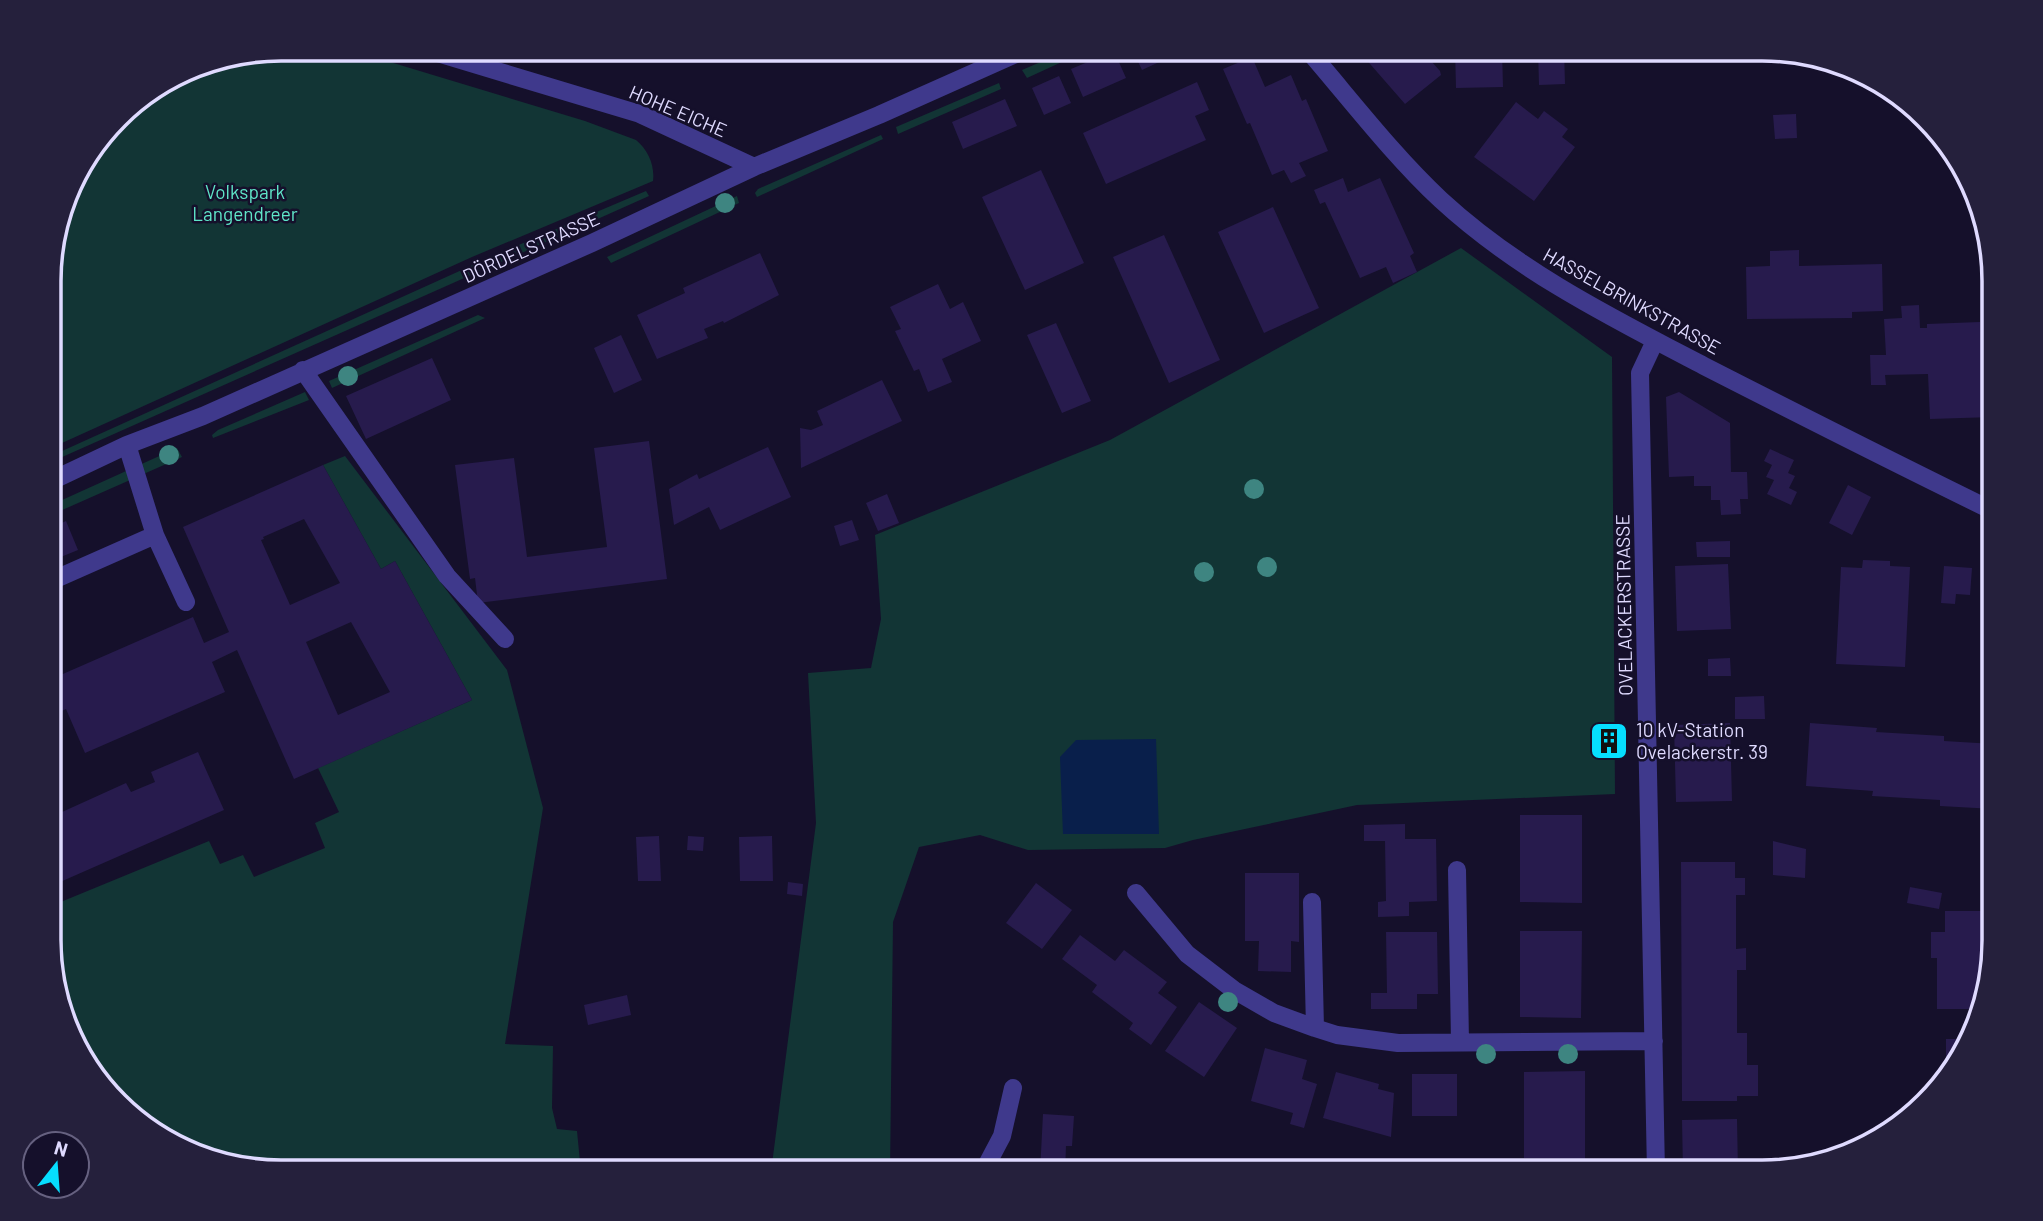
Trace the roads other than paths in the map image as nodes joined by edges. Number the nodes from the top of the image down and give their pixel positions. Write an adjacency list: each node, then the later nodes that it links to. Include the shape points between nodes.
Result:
1 (464, 61): 4 (street, HOHE EICHE, via 640,114)
2 (1000, 61): 4 (street, DÖRDELSTRASSE)
3 (1317, 61): 5 (street, HASSELBRINKSTRASSE, via 1440,200 1560,290)
4 (754, 167): 6 (street, DÖRDELSTRASSE)
5 (1655, 341): 9 (street, HASSELBRINKSTRASSE); 18 (street, OVELACKERSTRASSE, via 1640,373)
6 (303, 370): 7 (street, DÖRDELSTRASSE); 13 (street, via 447,576)
7 (127, 445): 8 (street, DÖRDELSTRASSE); 10 (street)
8 (61, 476)
9 (1981, 505)
10 (155, 536): 11 (street); 12 (street)
11 (61, 577)
12 (186, 602)
13 (505, 639)
14 (1457, 870): 19 (street)
15 (1136, 893): 17 (street, via 1187,954 1234,990 1274,1013)
16 (1312, 902): 17 (street)
17 (1315, 1028): 19 (street, via 1398,1043)
18 (1654, 1041): 19 (street); 21 (street, OVELACKERSTRASSE)
19 (1460, 1042)
20 (1013, 1088): 22 (street, via 1002,1136)
21 (1656, 1159)
22 (990, 1160)

